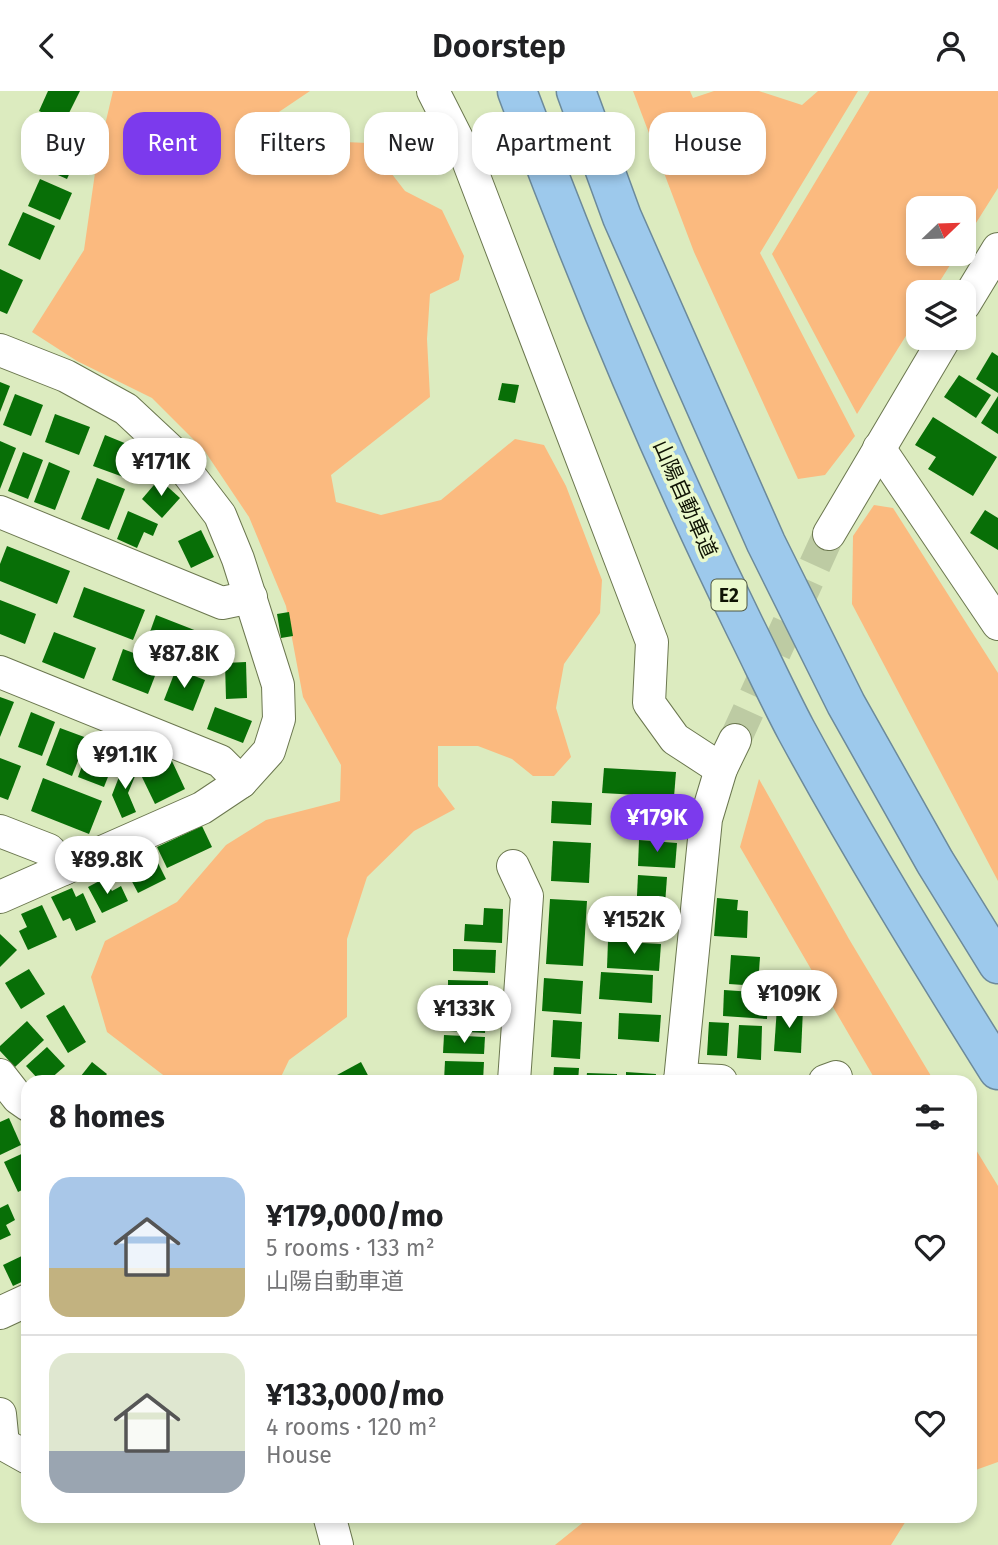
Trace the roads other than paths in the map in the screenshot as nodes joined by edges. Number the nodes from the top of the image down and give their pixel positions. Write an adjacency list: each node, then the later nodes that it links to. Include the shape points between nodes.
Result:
1 (433, 91): 16 (street, via 467,158 652,642 649,703 675,739)
2 (517, 91): 23 (highway, 山陽自動車道 / E2, via 634,387 721,578 795,728 884,887)
3 (576, 91): 22 (highway, via 622,217 766,543 846,704)
4 (998, 250): 5 (street)
5 (976, 286)
6 (0, 350): 12 (street, via 66,376 126,408 171,451 220,515)
7 (938, 350): 8 (street)
8 (879, 447): 10 (street); 11 (street)
9 (0, 512): 12 (street, via 222,603)
10 (829, 534)
11 (989, 591): 13 (street)
12 (251, 597): 17 (street, via 278,685 279,719 269,751)
13 (998, 624)
14 (0, 672): 17 (street, via 220,761)
15 (735, 740): 16 (street)
16 (721, 769): 26 (street, via 706,819)
17 (241, 782): 20 (street, via 202,808)
18 (0, 831): 20 (street, via 49,850)
19 (513, 866): 25 (street, via 527,896)
20 (64, 869): 21 (street)
21 (0, 897)
22 (998, 964)
23 (998, 1070)
24 (0, 1075): 27 (street)
25 (514, 1075)
26 (680, 1075)
27 (21, 1100)
28 (21, 1303): 29 (street)
29 (0, 1313)
30 (0, 1414): 31 (street, via 3,1444)
31 (21, 1454)
32 (331, 1523): 33 (street)
33 (337, 1545)

